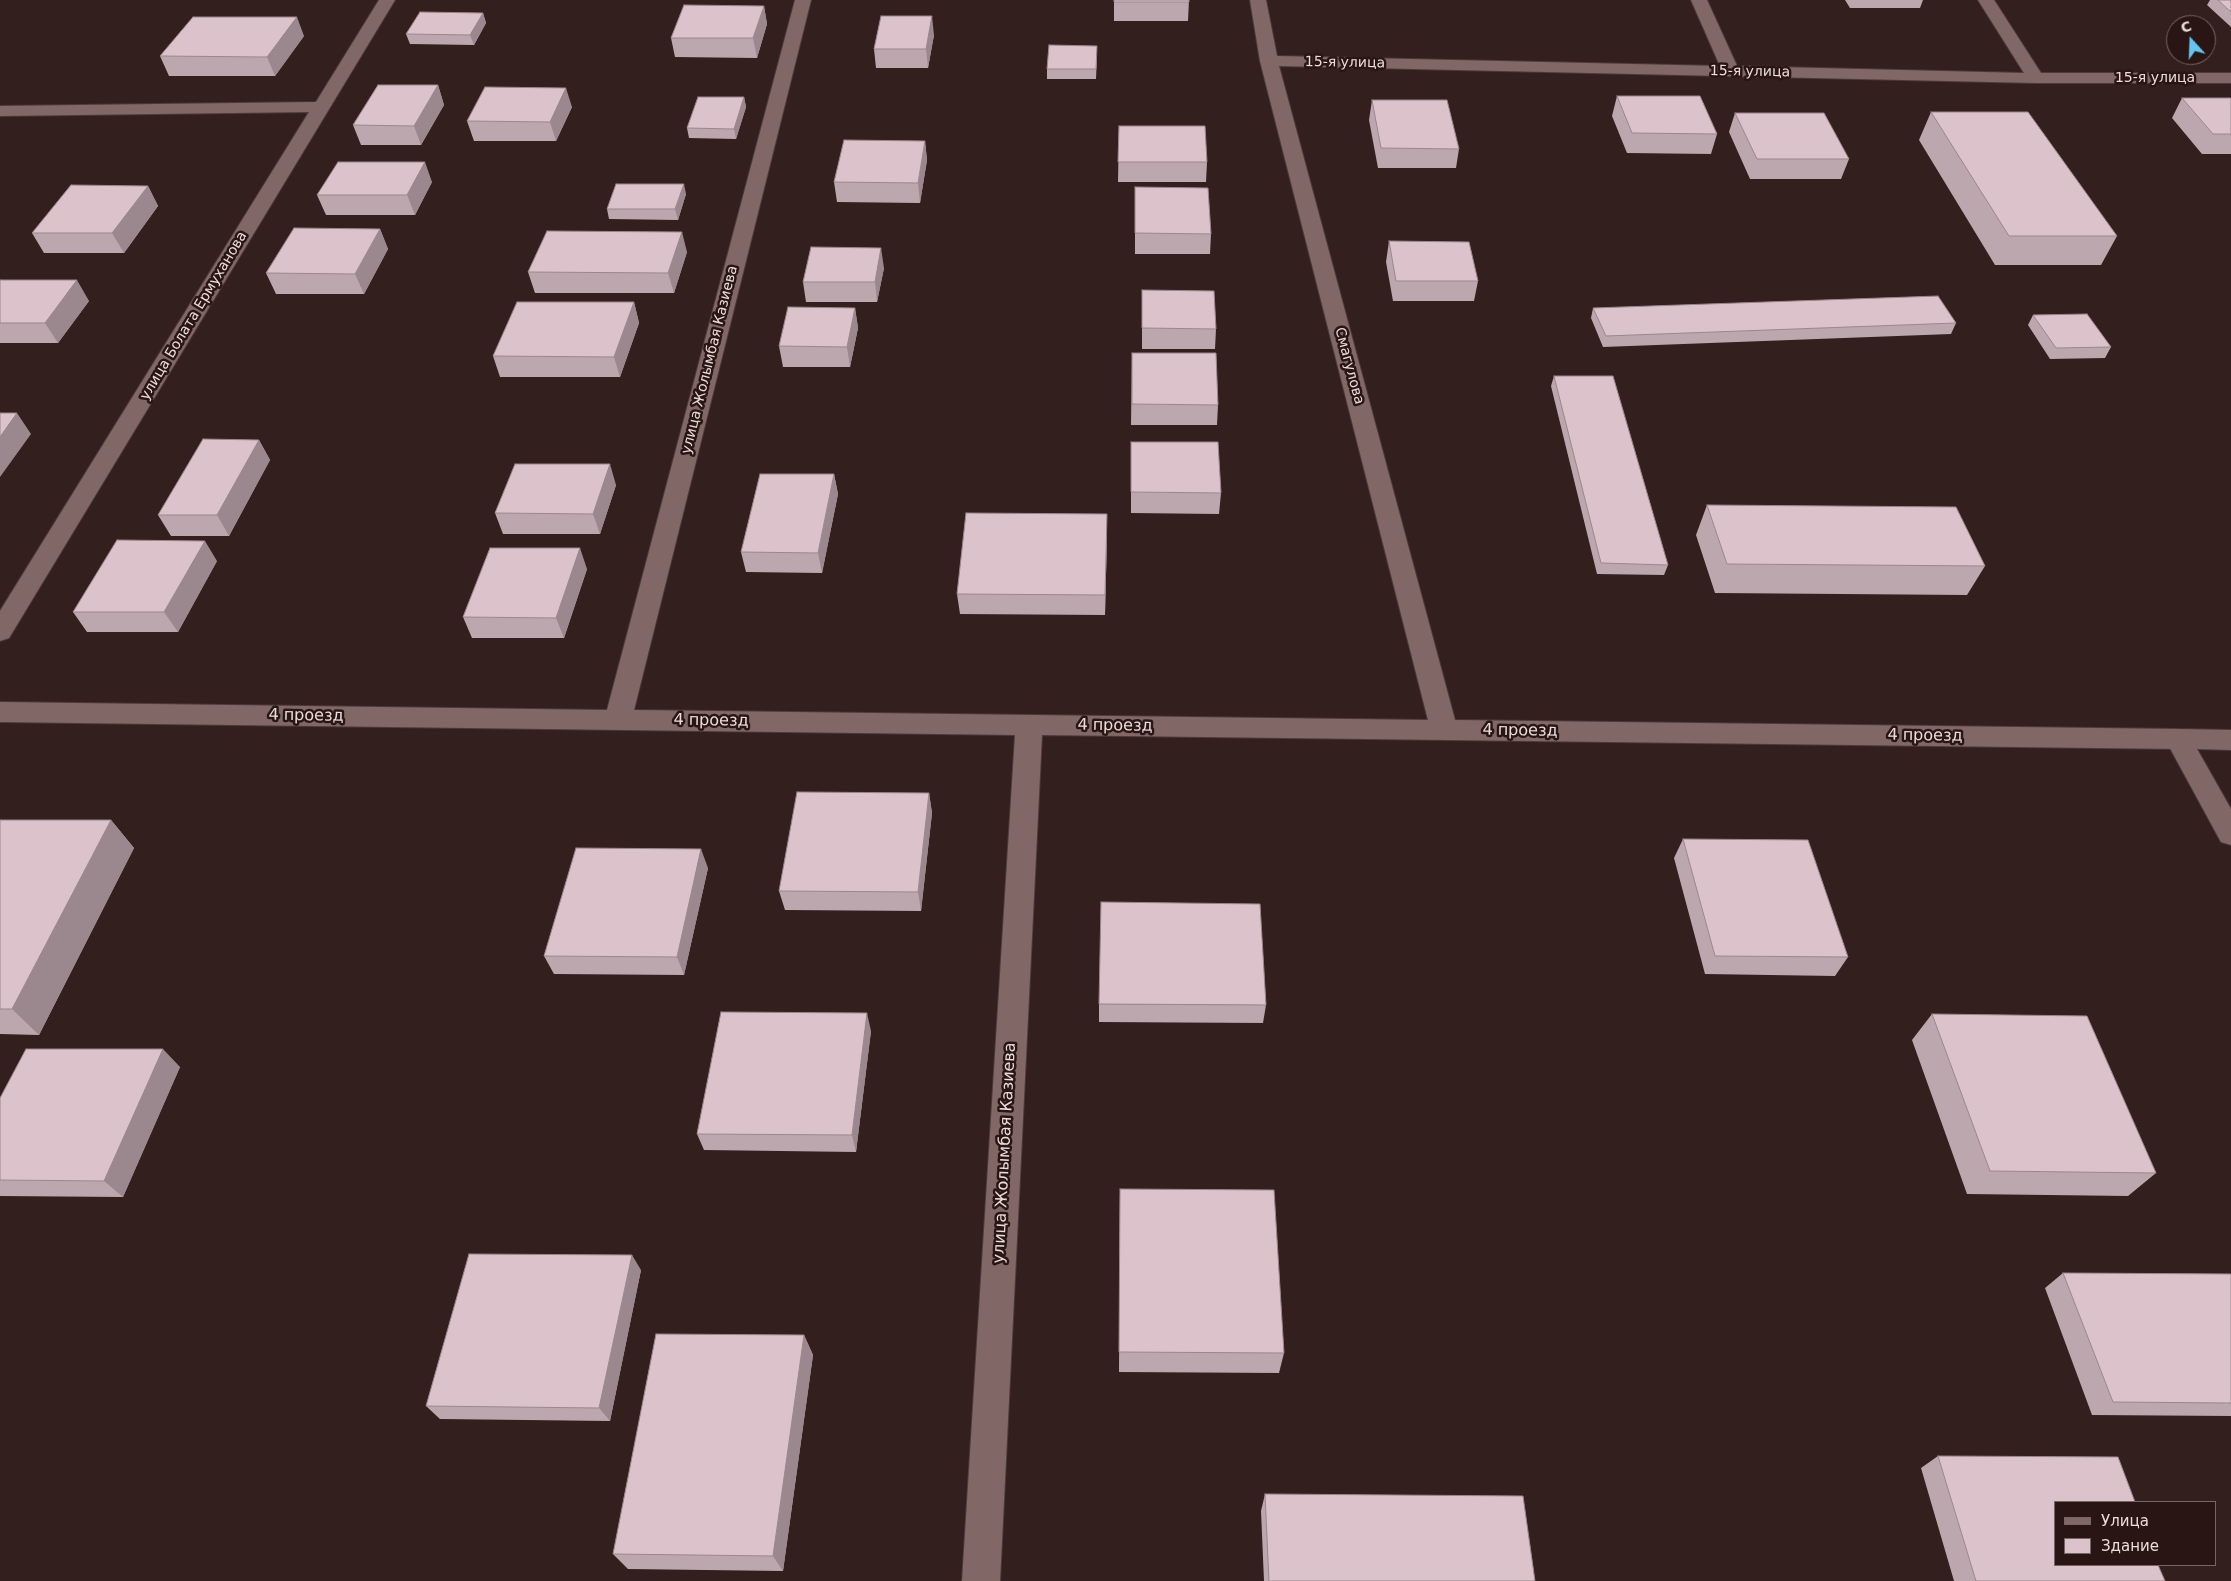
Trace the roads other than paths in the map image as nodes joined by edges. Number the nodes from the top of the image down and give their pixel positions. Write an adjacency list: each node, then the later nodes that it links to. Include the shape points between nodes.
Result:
1 (388, 0): 10 (street, улица Болата Ермуханова)
2 (803, 0): 14 (street, улица Жолымбая Казиева)
3 (1258, 0): 6 (street, Смагулова)
4 (1699, 0): 7 (street)
5 (1986, 0): 8 (street)
6 (1269, 61): 7 (street, 15-я улица); 16 (street, Смагулова)
7 (1731, 72): 8 (street, 15-я улица)
8 (2036, 78): 9 (street, 15-я улица)
9 (2231, 78)
10 (322, 107): 11 (street); 12 (street, улица Болата Ермуханова)
11 (0, 111)
12 (0, 632)
13 (0, 712): 14 (street, 4 проезд)
14 (618, 720): 15 (street, 4 проезд)
15 (1029, 725): 16 (street, 4 проезд); 20 (street, улица Жолымбая Казиева)
16 (1444, 730): 17 (street, 4 проезд)
17 (2178, 739): 18 (street, 4 проезд); 19 (street)
18 (2231, 740)
19 (2231, 834)
20 (981, 1581)

